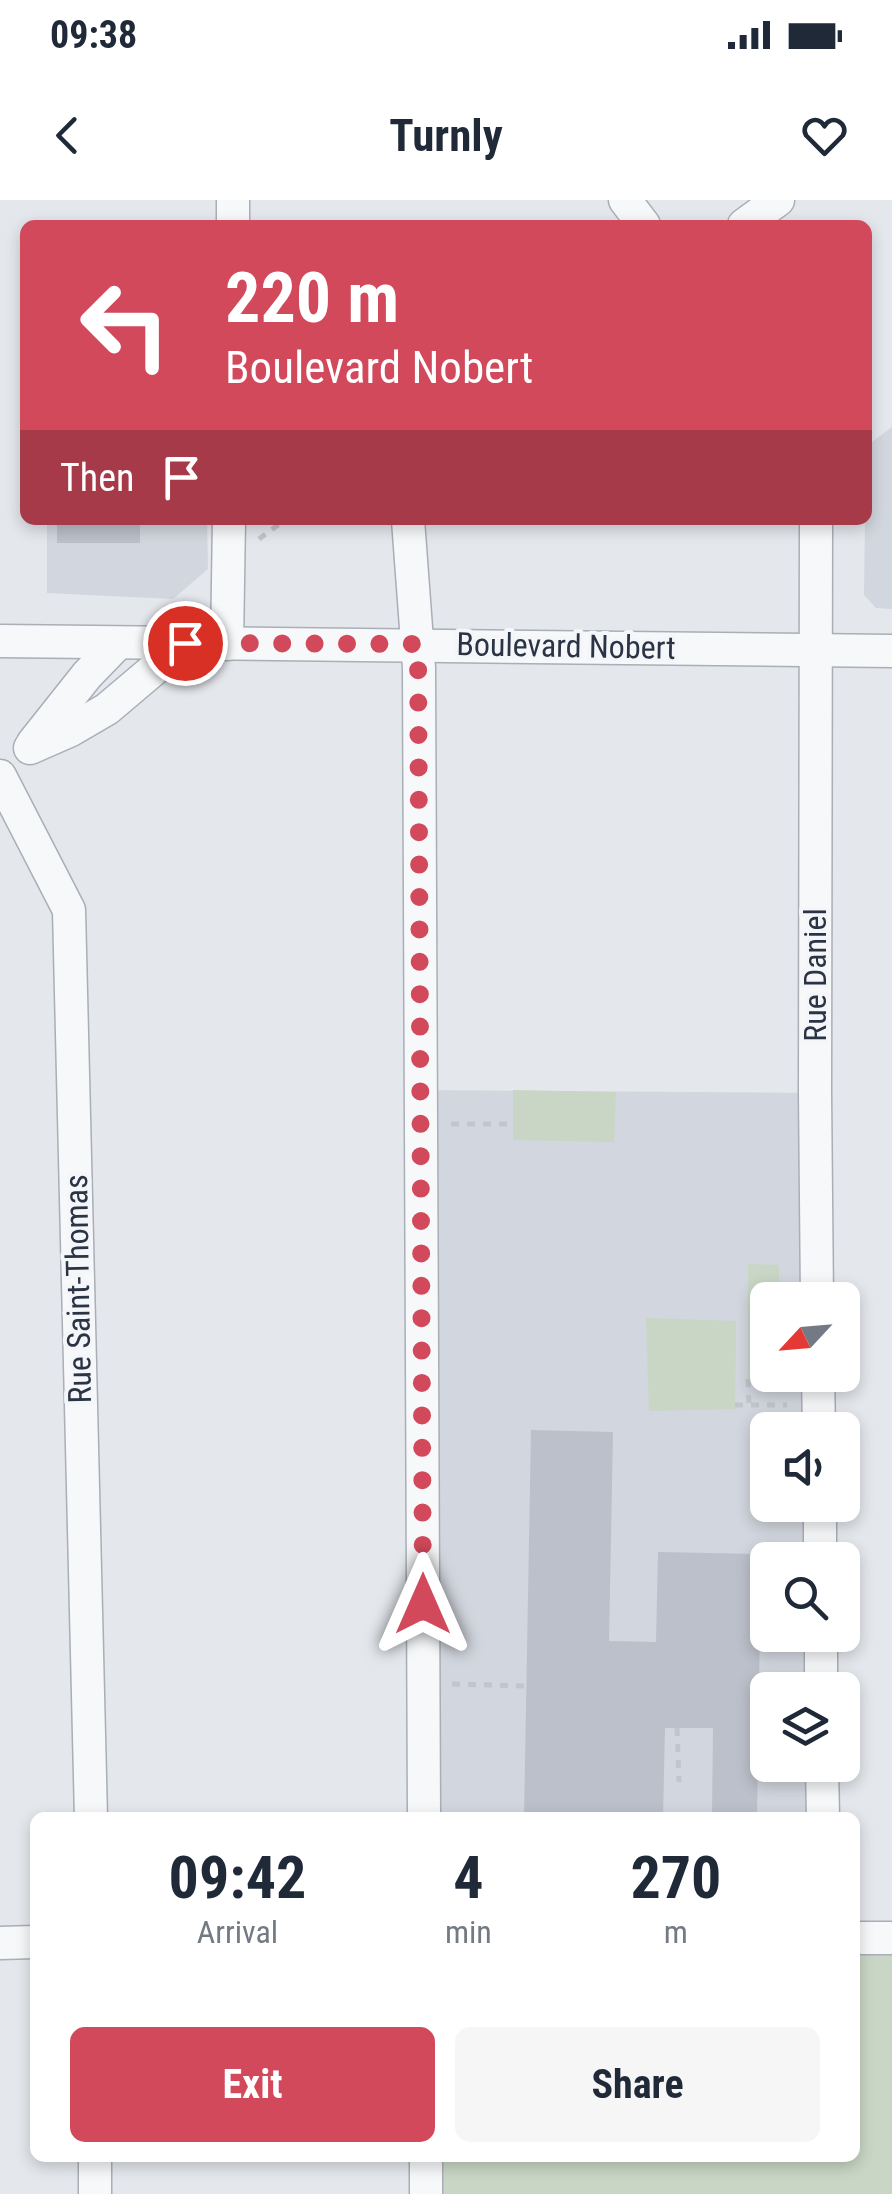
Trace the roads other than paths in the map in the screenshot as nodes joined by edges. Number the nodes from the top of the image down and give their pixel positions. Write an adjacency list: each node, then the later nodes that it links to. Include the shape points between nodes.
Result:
1 (625, 200): 3 (street)
2 (778, 200): 4 (street)
3 (640, 220)
4 (751, 220)
5 (229, 525): 11 (street)
6 (408, 525): 12 (street)
7 (816, 525): 13 (street, Rue Daniel)
8 (0, 641): 10 (street, Boulevard Nobert)
9 (185, 643): 10 (street, Boulevard Nobert); 11 (street, Boulevard Nobert); 15 (street, via 107,709)
10 (117, 644): 15 (street)
11 (228, 644): 12 (street, Boulevard Nobert)
12 (418, 644): 13 (street, Boulevard Nobert); 20 (street)
13 (816, 650): 14 (street, Boulevard Nobert); 17 (street, Rue Daniel)
14 (892, 651)
15 (30, 748): 16 (street)
16 (0, 774): 19 (street, Rue Saint-Thomas, via 69,910)
17 (818, 1282)
18 (822, 1782): 21 (street)
19 (90, 1812)
20 (424, 1812)
21 (823, 1812)
22 (860, 1938): 23 (street)
23 (892, 1938)
24 (0, 1942): 25 (street)
25 (30, 1942)
26 (95, 2162): 28 (street)
27 (426, 2162): 29 (street)
28 (95, 2194)
29 (426, 2194)

